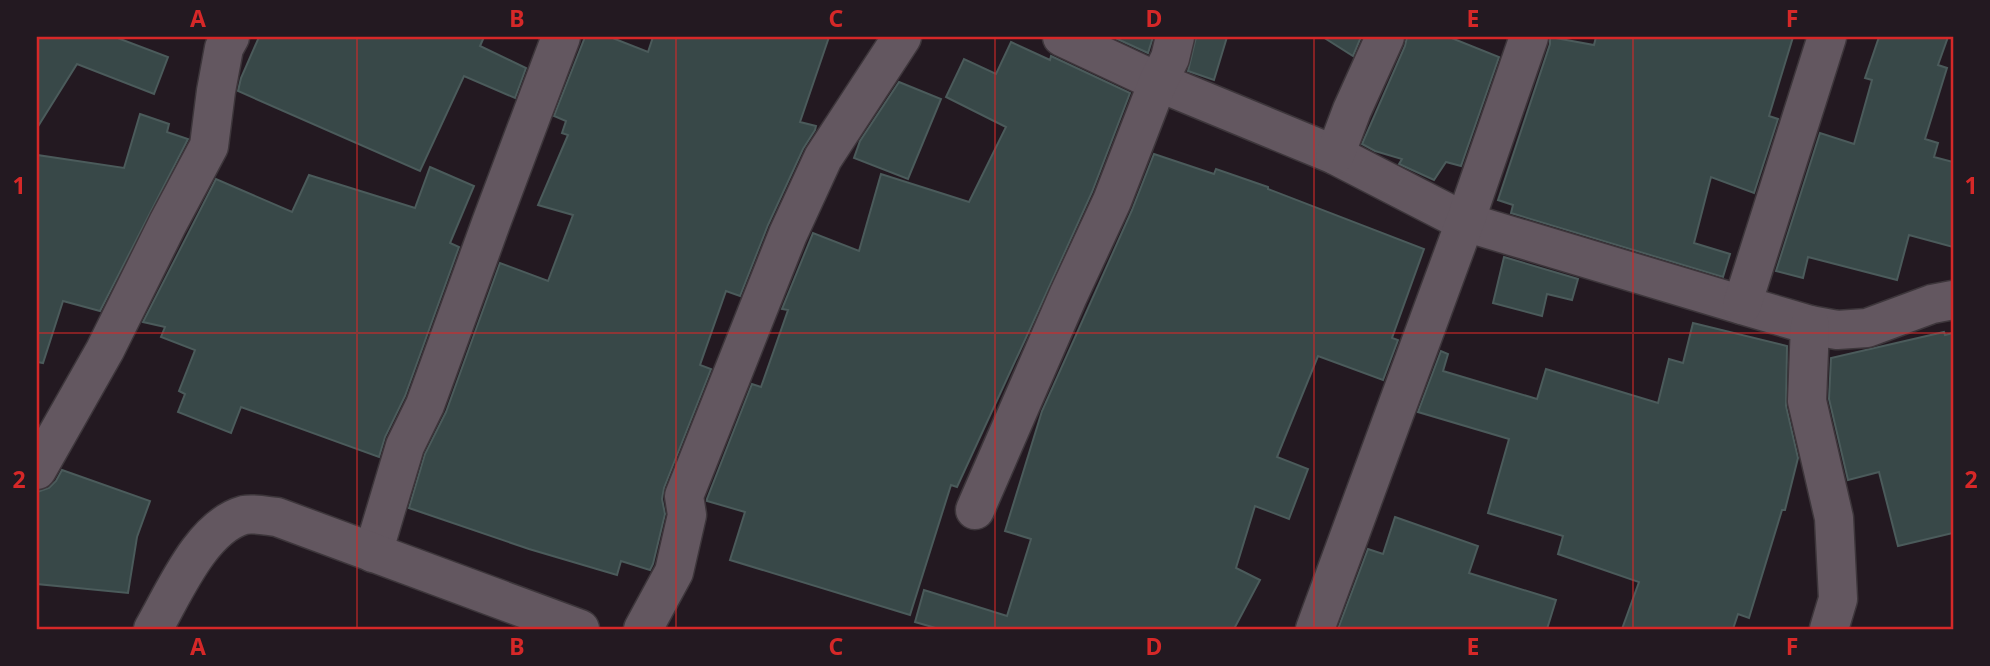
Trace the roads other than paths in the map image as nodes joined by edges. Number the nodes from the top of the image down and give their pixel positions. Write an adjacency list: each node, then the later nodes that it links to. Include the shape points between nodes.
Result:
1 (230, 37): 15 (street, via 224,48 209,146 105,350)
2 (561, 37): 17 (street, via 425,405 405,446)
3 (902, 37): 20 (street, via 824,158 788,234 684,496 687,515 674,572)
4 (1062, 37): 9 (street)
5 (1175, 37): 9 (street)
6 (1385, 37): 10 (street)
7 (1529, 37): 11 (street)
8 (1827, 37): 13 (street)
9 (1158, 82): 10 (street); 16 (street, via 1112,201)
10 (1335, 155): 11 (street)
11 (1465, 222): 13 (street); 21 (street)
12 (1953, 300): 14 (street, via 1867,328 1837,330)
13 (1742, 305): 14 (street)
14 (1810, 325): 22 (street, via 1807,401 1833,518 1838,599)
15 (37, 470)
16 (975, 510)
17 (373, 553): 18 (street, via 277,517 247,514 227,522 204,543); 19 (street)
18 (153, 629)
19 (580, 629)
20 (643, 629)
21 (1315, 629)
22 (1829, 629)

